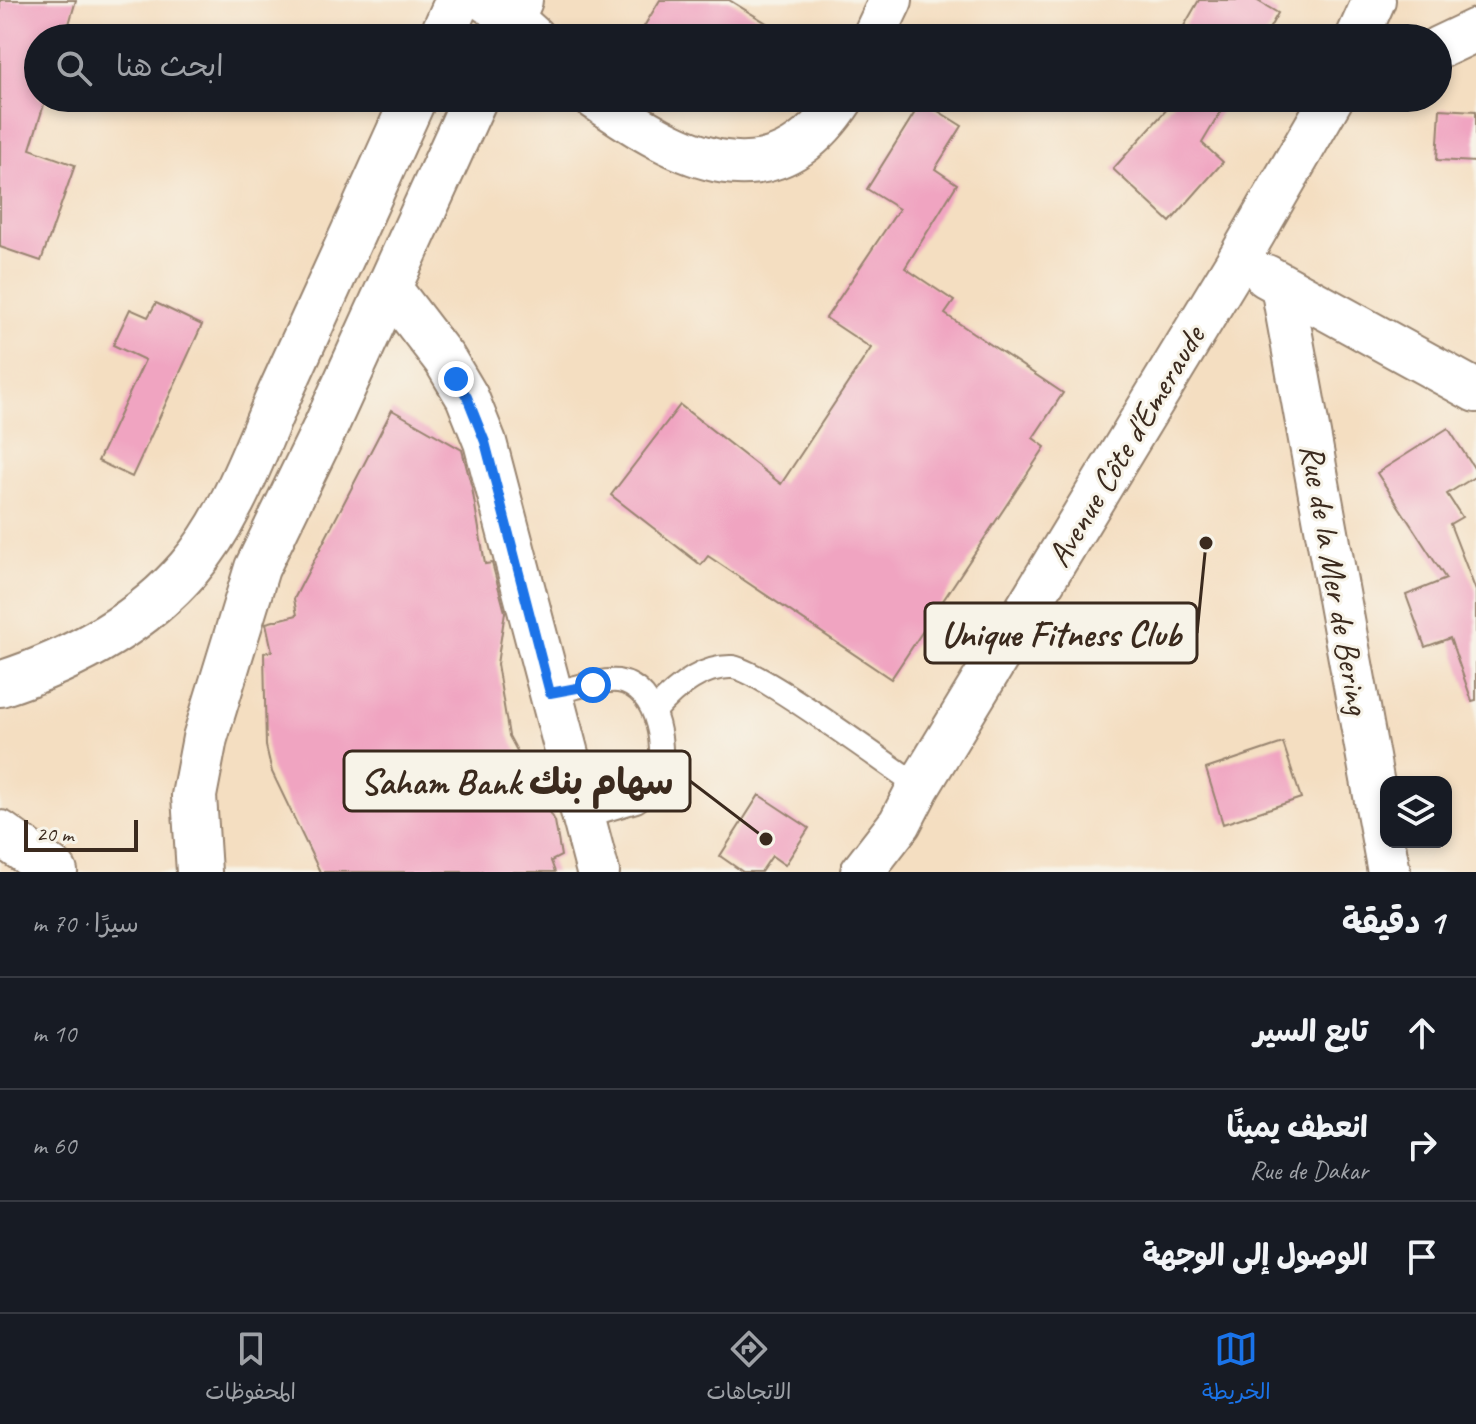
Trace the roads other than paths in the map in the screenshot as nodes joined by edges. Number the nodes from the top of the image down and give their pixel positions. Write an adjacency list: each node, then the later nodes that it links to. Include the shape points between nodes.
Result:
1 (458, 0): 4 (main road)
2 (891, 0): 5 (street)
3 (1374, 0): 6 (street)
4 (447, 24)
5 (880, 24)
6 (1363, 24)
7 (1476, 30): 8 (street)
8 (1452, 41)
9 (408, 112): 18 (main road, via 211,539 171,587 131,620 71,656)
10 (469, 112): 16 (main road)
11 (617, 112): 12 (street, via 661,140 727,164 762,162 793,149)
12 (833, 112)
13 (1324, 112): 14 (street, Avenue Côte d'Emeraude)
14 (1239, 259): 15 (street); 21 (street, Avenue Côte d'Emeraude)
15 (1282, 286): 17 (street); 30 (street, Rue de la Mer de Bering)
16 (389, 287): 19 (street, via 445,360 485,442); 26 (main road, via 257,568 205,738 194,796)
17 (1476, 391)
18 (0, 684)
19 (550, 693): 20 (lane, via 621,682 648,699); 22 (street)
20 (654, 712): 21 (lane, via 709,670 739,668); 22 (lane, via 661,759 657,787 636,801)
21 (919, 786): 23 (street, Avenue Côte d'Emeraude)
22 (582, 817): 27 (street)
23 (900, 823): 28 (street, Avenue Côte d'Emeraude); 29 (street)
24 (0, 833): 25 (main road)
25 (55, 872)
26 (199, 872)
27 (598, 872)
28 (862, 872)
29 (907, 872)
30 (1389, 872)

